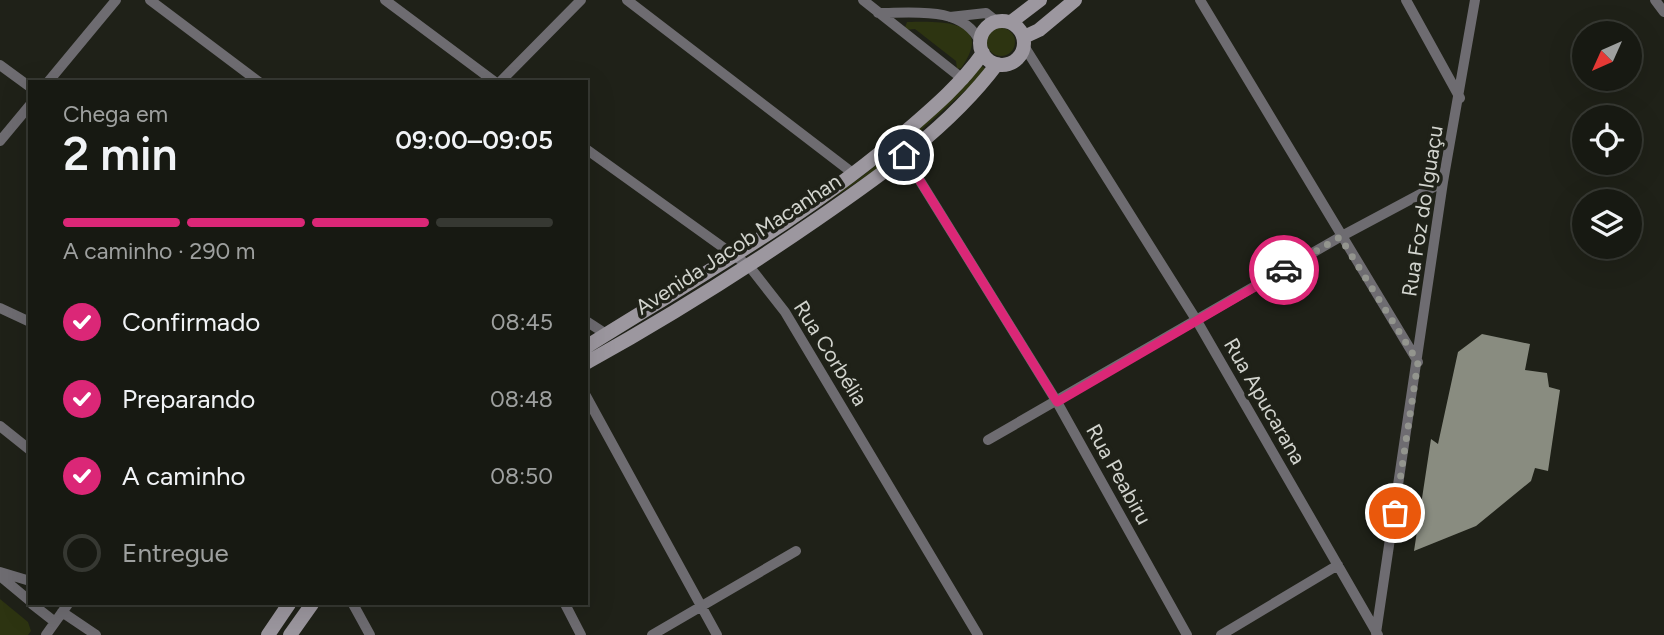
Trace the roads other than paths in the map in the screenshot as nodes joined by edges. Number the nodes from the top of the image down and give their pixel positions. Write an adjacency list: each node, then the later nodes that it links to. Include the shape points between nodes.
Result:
1 (116, 0): 20 (street)
2 (150, 0): 21 (street)
3 (385, 0): 22 (street)
4 (581, 0): 23 (street)
5 (627, 0): 31 (street)
6 (863, 0): 12 (street)
7 (1041, 0): 15 (main road)
8 (1075, 0): 16 (main road)
9 (1200, 0): 33 (street)
10 (1406, 0): 26 (street)
11 (1475, 0): 26 (street, Rua Foz do Iguaçu)
12 (878, 13): 13 (street); 24 (street)
13 (950, 17): 14 (street, via 986,13); 17 (street, via 969,26)
14 (996, 21): 15 (main road); 17 (main road, via 984,30)
15 (1011, 22): 16 (main road)
16 (1024, 42): 18 (main road, via 1016,61); 38 (street, Rua Apucarana)
17 (981, 47): 18 (main road); 24 (main road, Avenida Jacob Macanhan)
18 (996, 64): 30 (main road, Avenida Jacob Macanhan, via 981,85)
19 (0, 65): 25 (street)
20 (50, 80)
21 (256, 80)
22 (495, 80)
23 (500, 80)
24 (964, 80): 31 (main road, Avenida Jacob Macanhan)
25 (28, 86)
26 (1460, 98): 32 (street, Rua Foz do Iguaçu)
27 (28, 107): 28 (street)
28 (0, 141)
29 (588, 150): 34 (street, Rua Corbélia)
30 (904, 155): 35 (main road, Avenida Jacob Macanhan); 45 (street, Rua Peabiru)
31 (855, 174): 34 (main road, Avenida Jacob Macanhan)
32 (1443, 182): 33 (street); 43 (street, Rua Foz do Iguaçu)
33 (1340, 237): 38 (street); 43 (street)
34 (733, 256): 35 (street, Rua Corbélia); 40 (main road, Avenida Jacob Macanhan)
35 (748, 266): 42 (main road, Avenida Jacob Macanhan); 71 (street, Rua Corbélia, via 785,313)
36 (0, 308): 37 (street)
37 (28, 321)
38 (1197, 321): 45 (street); 50 (street, Rua Apucarana)
39 (588, 322): 40 (street)
40 (606, 334): 41 (main road, Avenida Jacob Macanhan)
41 (588, 346)
42 (588, 362)
43 (1418, 362): 62 (street, Rua Foz do Iguaçu)
44 (588, 400): 59 (street)
45 (1057, 402): 47 (street); 72 (street, Rua Peabiru)
46 (0, 426): 48 (street)
47 (988, 440)
48 (28, 448)
49 (796, 551): 59 (street)
50 (1338, 565): 62 (street, Rua Apucarana); 73 (street)
51 (0, 574): 52 (street); 53 (street)
52 (28, 581)
53 (28, 600)
54 (34, 605): 61 (street)
55 (288, 605): 65 (main road)
56 (311, 605): 66 (main road)
57 (354, 605): 67 (street)
58 (566, 605): 68 (street)
59 (702, 607): 69 (street); 70 (street)
60 (65, 608): 61 (street); 64 (street)
61 (55, 622): 63 (street)
62 (1377, 634)
63 (46, 635)
64 (96, 635)
65 (268, 635)
66 (290, 635)
67 (370, 635)
68 (581, 635)
69 (652, 635)
70 (717, 635)
71 (978, 635)
72 (1187, 635)
73 (1221, 635)

